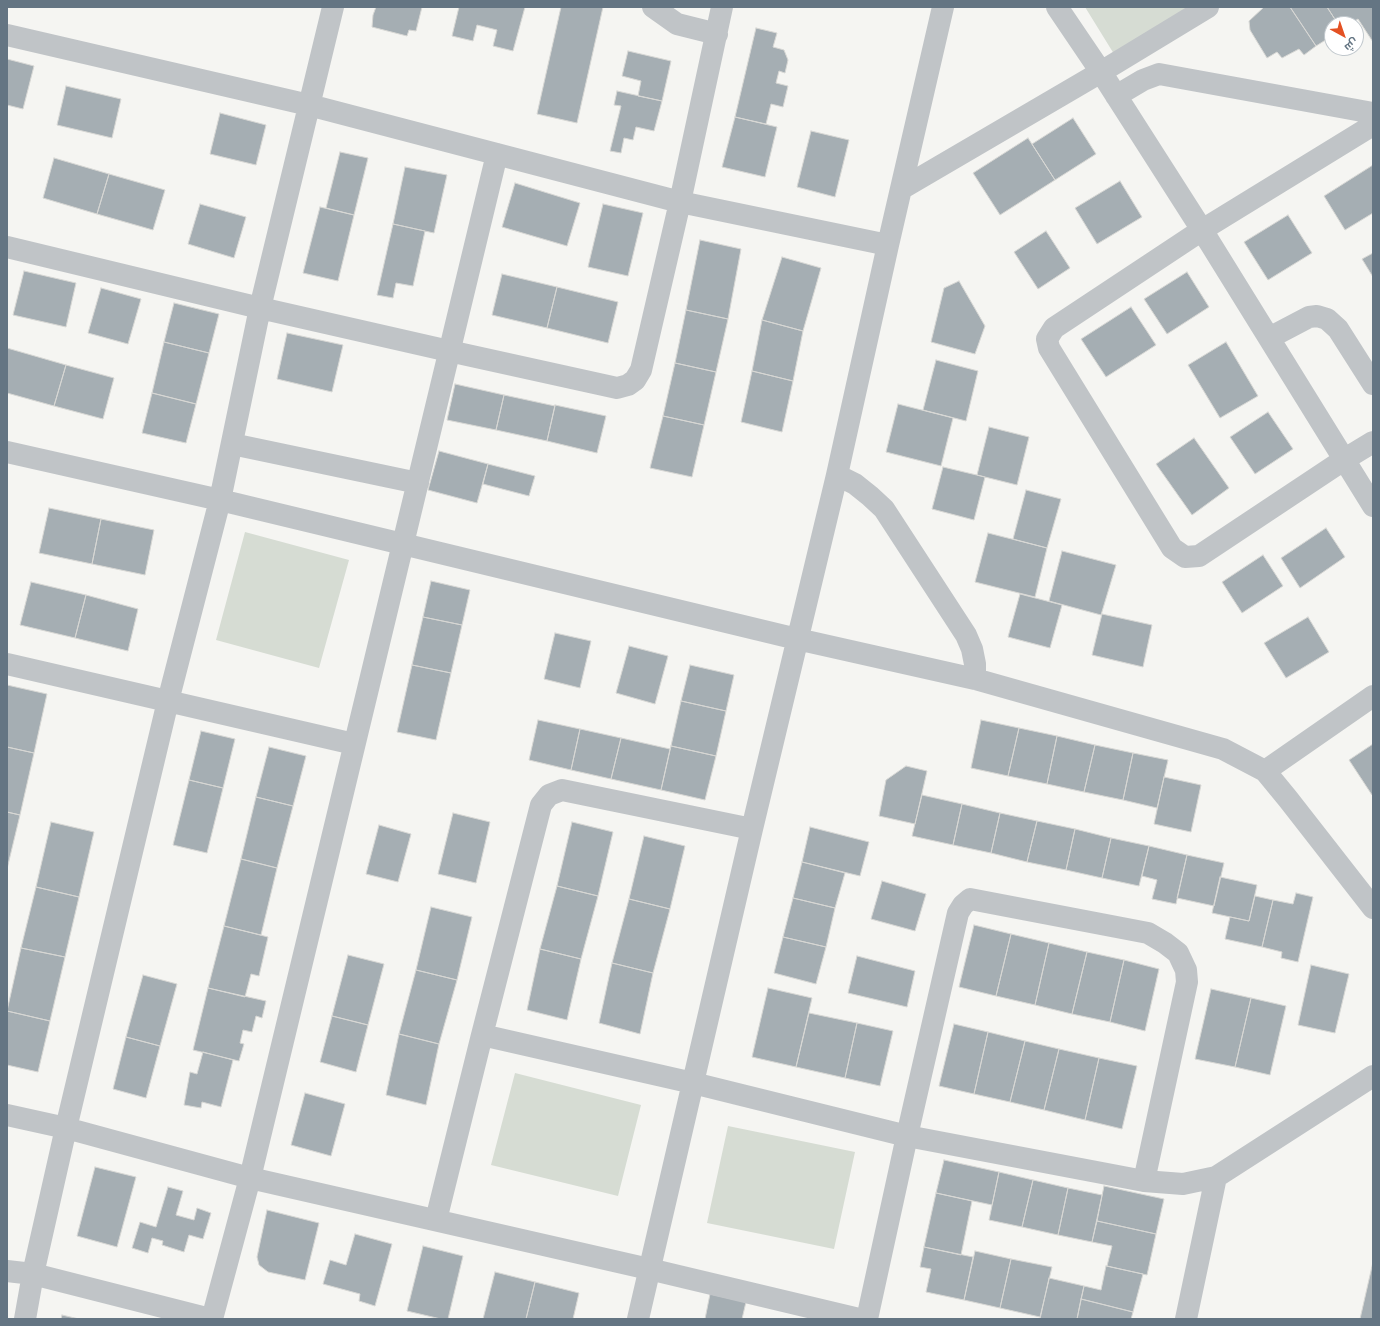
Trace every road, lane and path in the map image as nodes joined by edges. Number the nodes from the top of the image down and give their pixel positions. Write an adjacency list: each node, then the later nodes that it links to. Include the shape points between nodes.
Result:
1 (333, 7): 11 (street)
2 (653, 7): 7 (street, via 677,24)
3 (722, 7): 7 (street)
4 (943, 7): 15 (street)
5 (1057, 7): 9 (street)
6 (1208, 7): 9 (street)
7 (716, 34): 16 (street)
8 (7, 35): 11 (street)
9 (1101, 72): 10 (street); 15 (street)
10 (1116, 96): 12 (street, via 1159,74); 17 (street)
11 (309, 105): 14 (street); 20 (street)
12 (1373, 113)
13 (1373, 125): 17 (street)
14 (496, 154): 16 (street); 22 (street)
15 (901, 189): 18 (street)
16 (680, 202): 18 (street); 22 (street, via 641,370 635,380 628,385 617,388)
17 (1202, 230): 21 (street); 27 (street, via 1054,328 1047,339 1048,348 1172,548 1185,556 1200,556)
18 (888, 245): 28 (street)
19 (7, 247): 20 (street)
20 (260, 308): 22 (street); 25 (street)
21 (1269, 338): 23 (street, via 1309,317 1327,319 1338,329); 27 (street)
22 (449, 351): 29 (street)
23 (1373, 384)
24 (1373, 442): 27 (street)
25 (232, 444): 29 (street); 30 (street)
26 (7, 452): 30 (street)
27 (1345, 459): 31 (street)
28 (837, 475): 33 (street); 35 (street, via 854,484 884,509 966,634 975,664)
29 (418, 483): 32 (street)
30 (220, 500): 32 (street); 37 (street)
31 (1373, 506)
32 (403, 544): 33 (street); 38 (street)
33 (797, 639): 35 (street); 40 (street)
34 (7, 664): 37 (street)
35 (975, 679): 39 (street, via 1223,749)
36 (1373, 696): 39 (street)
37 (168, 701): 38 (street); 46 (street)
38 (354, 744): 49 (street)
39 (1265, 771): 41 (street)
40 (752, 829): 42 (street, via 562,790 549,795 541,805); 44 (street)
41 (1373, 908)
42 (482, 1035): 44 (street); 51 (street)
43 (1373, 1076): 48 (street)
44 (693, 1083): 47 (street); 52 (street)
45 (7, 1114): 46 (street)
46 (66, 1128): 49 (street); 54 (street)
47 (906, 1136): 50 (street); 50 (street, via 958,914 970,899 978,900 1148,933 1178,953 1186,970 1187,982); 59 (street)
48 (1216, 1177): 50 (street, via 1183,1184); 60 (street)
49 (250, 1178): 51 (street); 56 (street)
50 (1144, 1181)
51 (436, 1220): 52 (street)
52 (649, 1269): 57 (street); 58 (street)
53 (7, 1271): 54 (street)
54 (33, 1274): 55 (street); 56 (street)
55 (25, 1319)
56 (211, 1319)
57 (638, 1319)
58 (859, 1319)
59 (867, 1319)
60 (1186, 1319)

